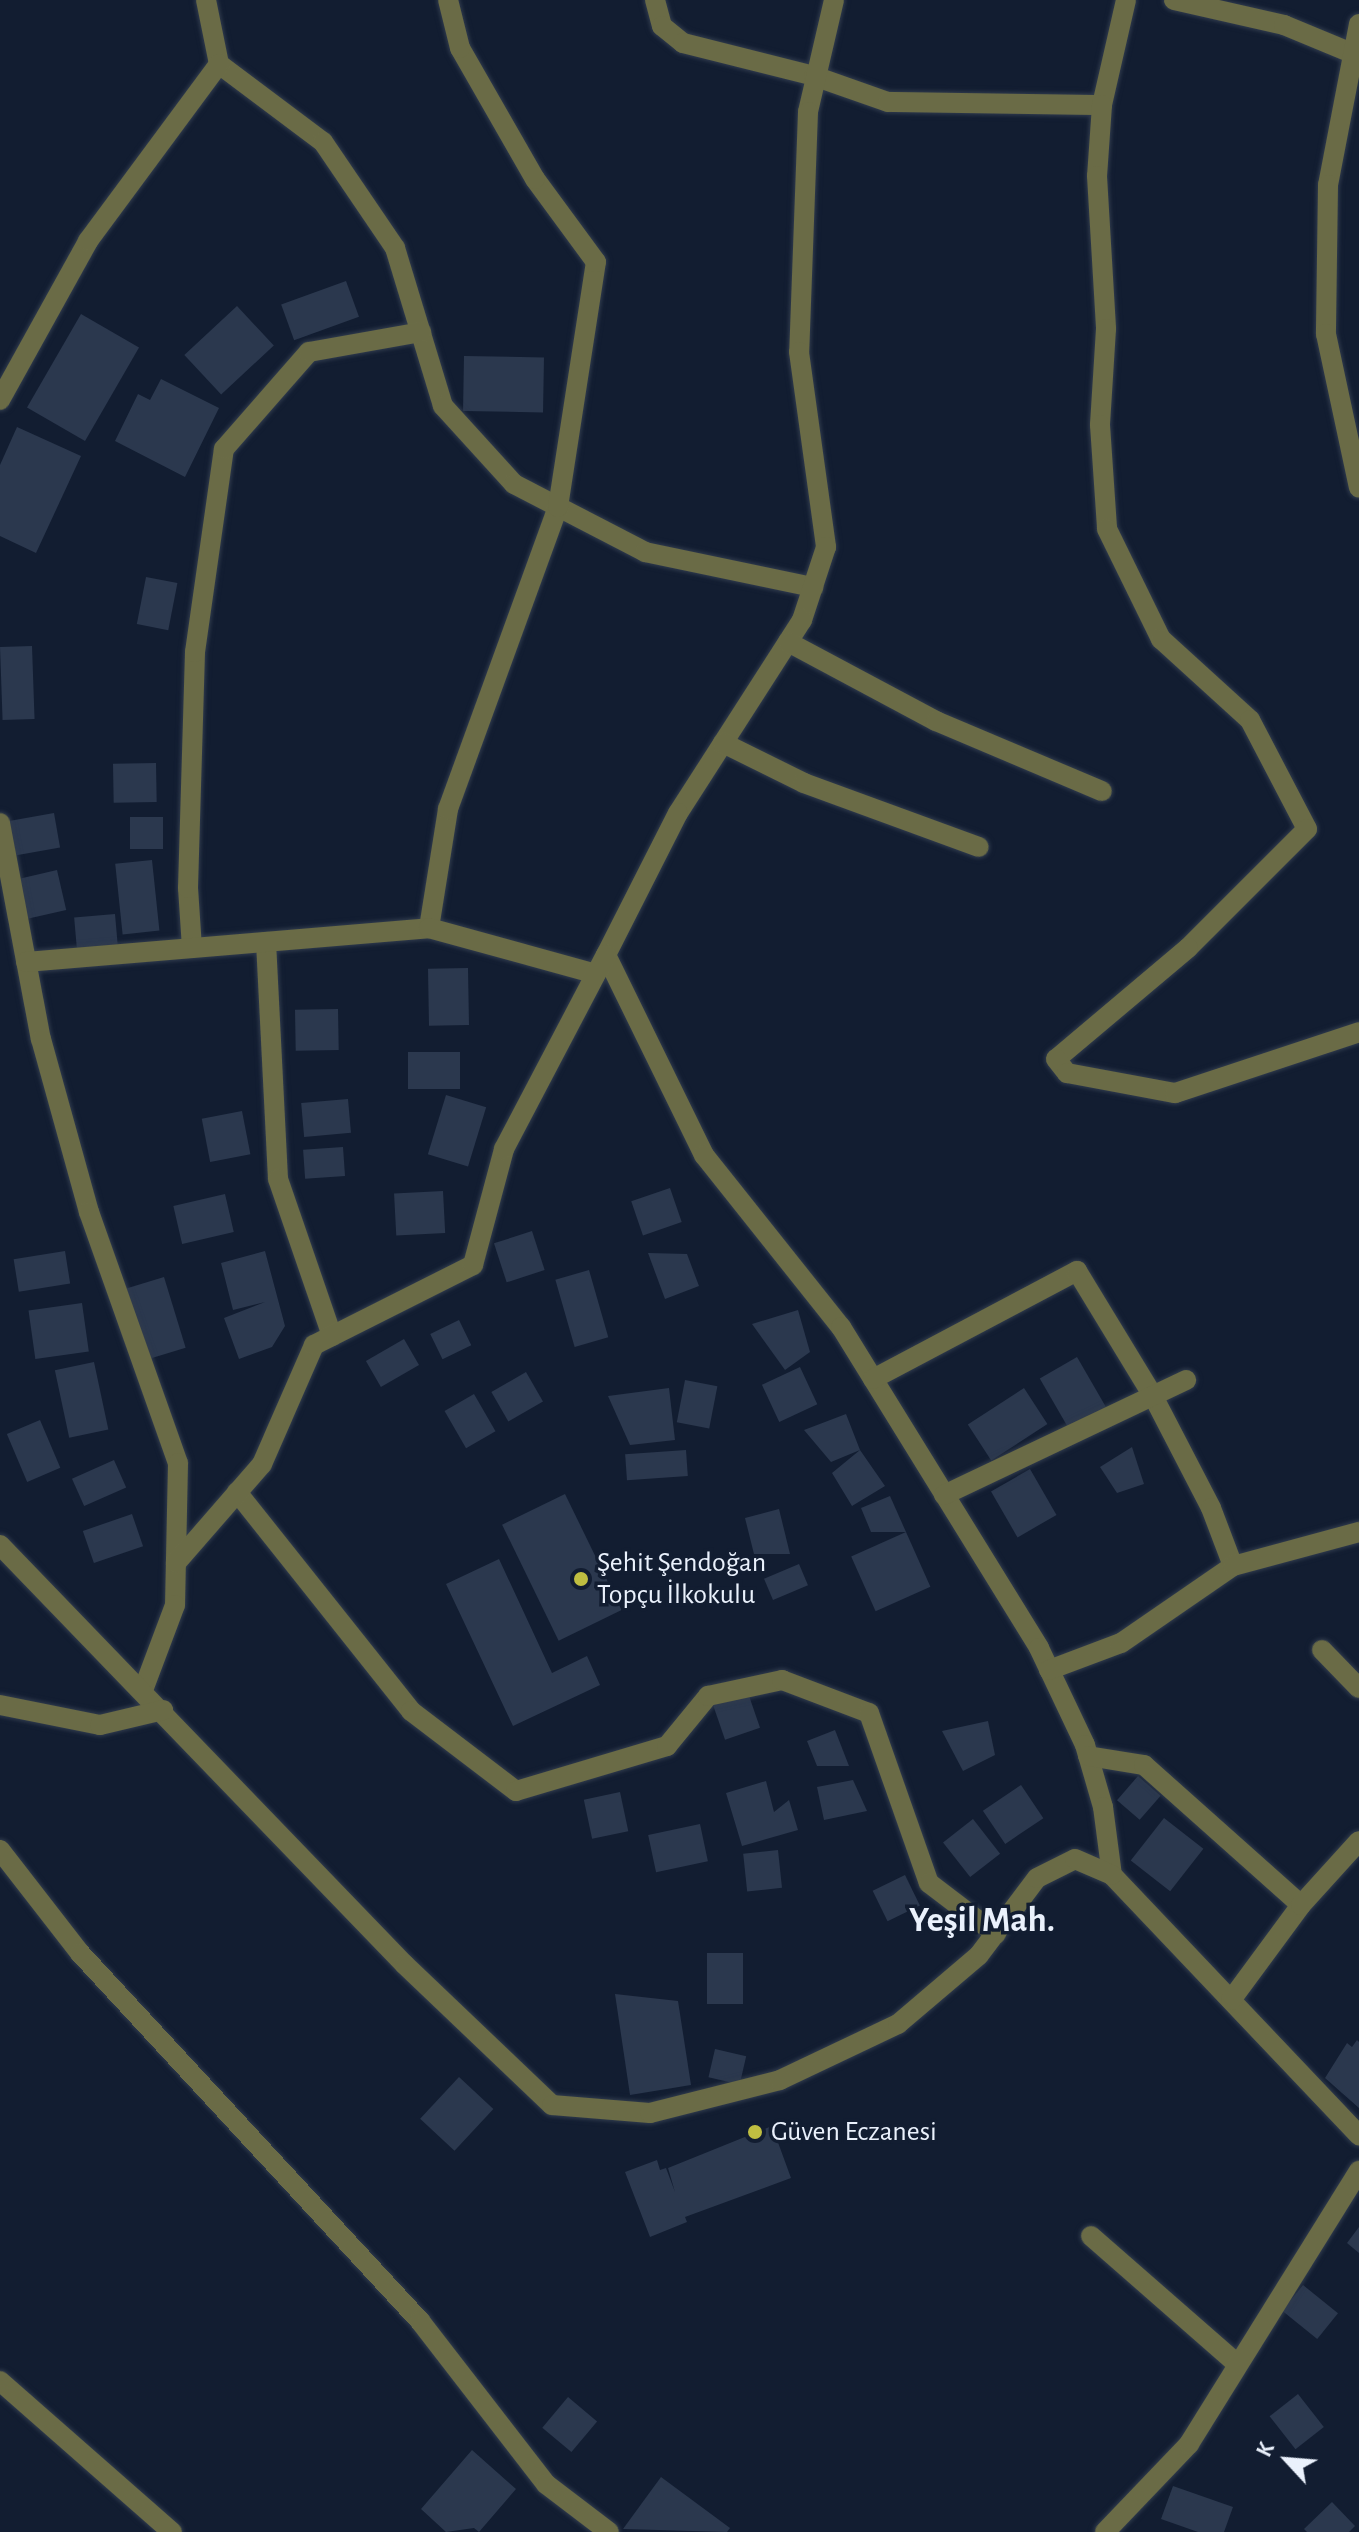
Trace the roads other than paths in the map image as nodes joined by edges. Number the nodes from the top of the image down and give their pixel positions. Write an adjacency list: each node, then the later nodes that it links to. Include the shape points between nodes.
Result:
1 (206, 0): 9 (street)
2 (448, 0): 15 (street, via 460,48 535,179 596,262)
3 (655, 0): 10 (street, via 662,26 675,40)
4 (834, 0): 10 (street)
5 (1126, 0): 11 (street)
6 (1174, 0): 8 (street, via 1284,25)
7 (1359, 24): 8 (street)
8 (1357, 56): 14 (street, via 1328,185 1326,334)
9 (219, 64): 12 (street, via 323,142 395,248); 13 (street, via 88,241)
10 (814, 76): 11 (street, via 888,102); 16 (street, via 803,173 799,352 826,547)
11 (1102, 105): 28 (street, via 1097,176 1106,329 1100,425 1107,529 1161,639 1250,720 1307,829 1188,948 1056,1059 1067,1073 1175,1093)
12 (421, 332): 15 (street, via 443,406 514,484); 24 (street, via 309,352 224,449 195,652 188,888)
13 (0, 400)
14 (1359, 488)
15 (558, 507): 16 (street, via 645,552); 22 (street, via 448,809)
16 (813, 587): 17 (street)
17 (788, 642): 18 (street); 19 (street, via 936,721)
18 (723, 743): 21 (street, via 804,783); 25 (street, via 678,813)
19 (1102, 791)
20 (0, 823): 26 (street)
21 (979, 847)
22 (429, 928): 23 (street); 27 (street)
23 (266, 942): 24 (street); 29 (street, via 278,1179)
24 (192, 948): 26 (street)
25 (606, 955): 27 (street); 30 (street, via 704,1155 841,1327)
26 (26, 962): 37 (street, via 41,1039 89,1212 178,1463)
27 (596, 974): 29 (street, via 504,1149 473,1265)
28 (1359, 1032)
29 (332, 1336): 33 (street, via 314,1345 262,1464)
30 (873, 1379): 32 (street, via 1077,1271); 34 (street)
31 (1186, 1380): 32 (street)
32 (1153, 1396): 34 (street); 38 (street, via 1211,1508)
33 (237, 1492): 37 (street); 52 (street, via 411,1711 516,1791 667,1746 708,1696 782,1680 869,1713 929,1883)
34 (944, 1495): 40 (street)
35 (1359, 1532): 38 (street)
36 (0, 1545): 42 (street)
37 (176, 1563): 42 (street, via 175,1605)
38 (1233, 1566): 40 (street, via 1121,1643)
39 (1322, 1650): 41 (street)
40 (1049, 1670): 45 (street)
41 (1359, 1688)
42 (143, 1690): 44 (street)
43 (0, 1705): 44 (street, via 100,1725)
44 (163, 1710): 52 (street, via 405,1965 552,2105 650,2113 780,2080 898,2024)
45 (1088, 1756): 49 (street); 51 (street, via 1144,1765)
46 (1359, 1841): 51 (street)
47 (0, 1850): 50 (street)
48 (0, 1874): 50 (street)
49 (1112, 1875): 52 (street, via 1075,1859 1037,1878); 53 (street)
50 (23, 1880): 60 (street, via 80,1953 420,2321 546,2484)
51 (1301, 1905): 53 (street)
52 (996, 1934)
53 (1231, 2000): 54 (street)
54 (1359, 2135)
55 (1359, 2171): 57 (street)
56 (1091, 2236): 57 (street)
57 (1237, 2364): 61 (street, via 1189,2444)
58 (0, 2381): 59 (street)
59 (172, 2532)
60 (609, 2532)
61 (1105, 2532)

